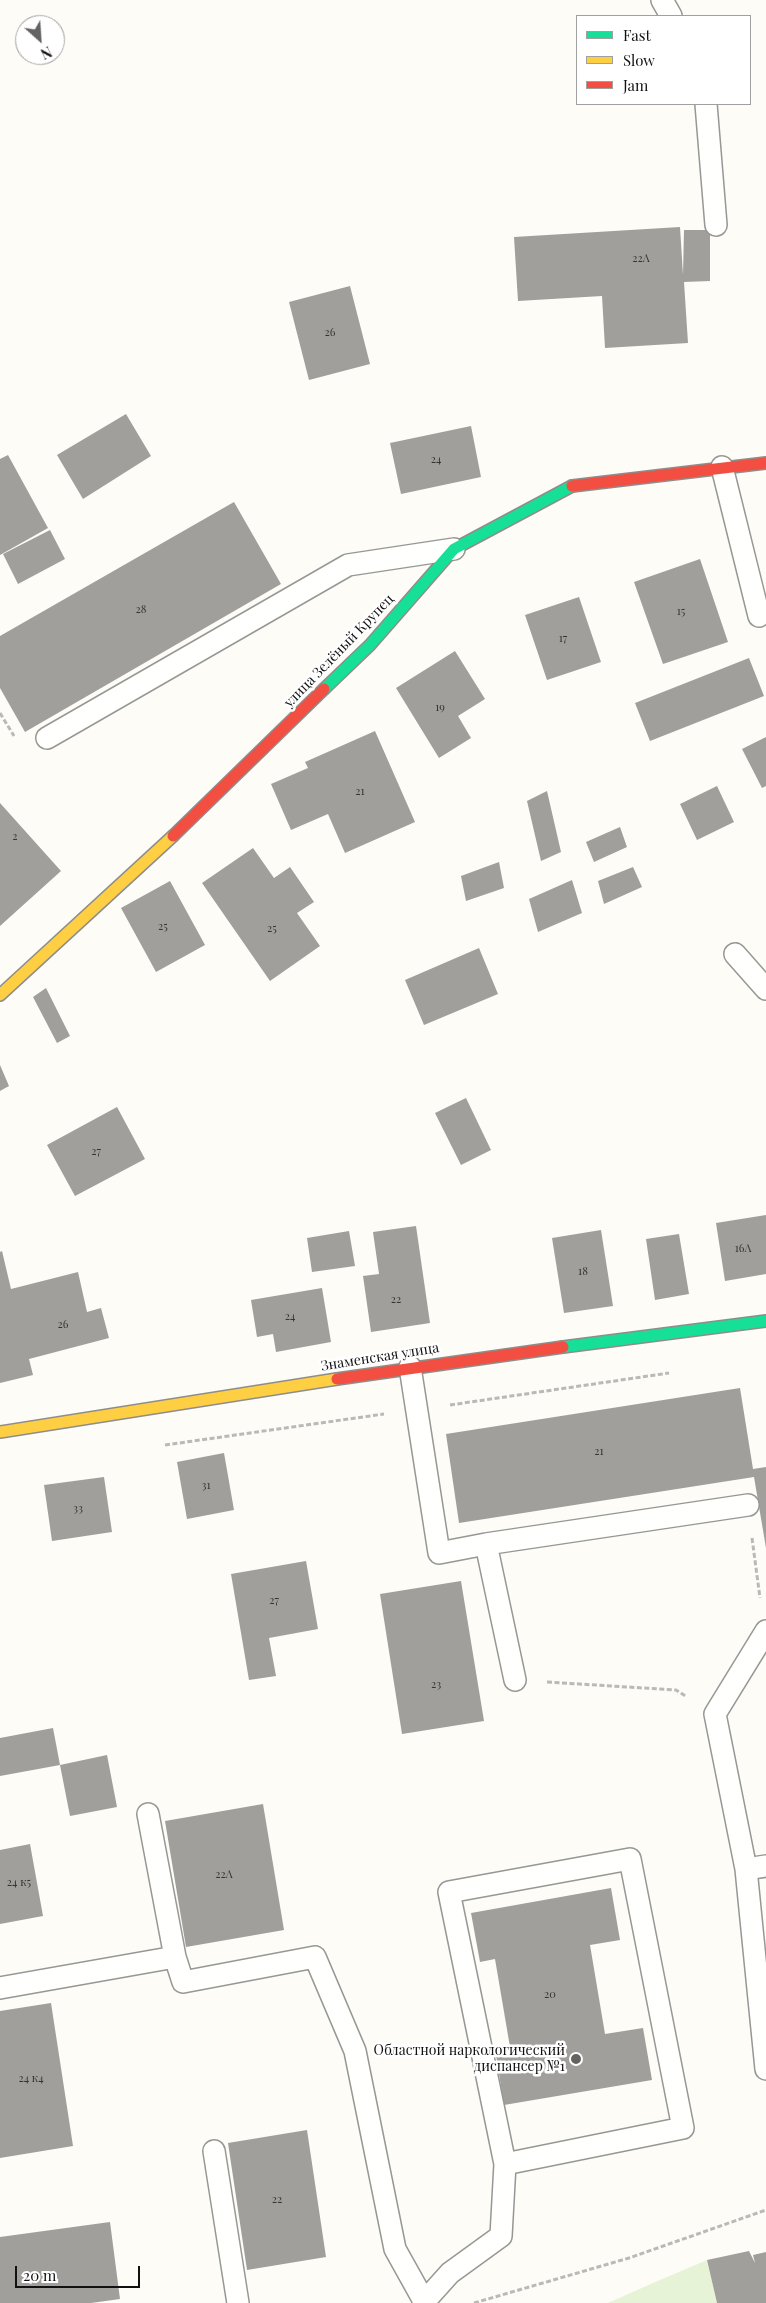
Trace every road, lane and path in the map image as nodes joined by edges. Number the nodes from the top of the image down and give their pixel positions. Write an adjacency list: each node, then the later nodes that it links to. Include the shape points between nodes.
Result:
1 (662, 0): 2 (lane)
2 (670, 15)
3 (706, 105): 4 (lane)
4 (716, 225)
5 (766, 464): 6 (street, улица Зелёный Крупец)
6 (722, 467): 7 (street, улица Зелёный Крупец, via 574,485); 8 (lane)
7 (454, 549): 9 (lane, via 348,565); 12 (street, улица Зелёный Крупец, via 370,645 133,875)
8 (759, 616)
9 (47, 738)
10 (735, 954): 11 (lane)
11 (766, 989)
12 (0, 995)
13 (766, 1321): 14 (street, Знаменская улица)
14 (410, 1368): 15 (street, Знаменская улица); 17 (lane, via 440,1553)
15 (0, 1432)
16 (748, 1505): 17 (lane); 18 (path)
17 (486, 1544): 19 (lane)
18 (765, 1631): 20 (lane)
19 (515, 1680): 20 (path, via 676,1690)
20 (715, 1714): 22 (lane)
21 (148, 1814): 23 (lane)
22 (756, 1867): 25 (lane)
23 (175, 1956): 24 (lane); 29 (lane, via 183,1982 315,1957 356,2051 395,2249)
24 (0, 1988)
25 (766, 2069)
26 (214, 2151): 30 (lane)
27 (505, 2164): 27 (lane, via 449,1892 630,1859 682,2128); 29 (lane, via 501,2236 450,2273)
28 (766, 2210): 31 (path, via 629,2258)
29 (424, 2302)
30 (238, 2303)
31 (474, 2303)

